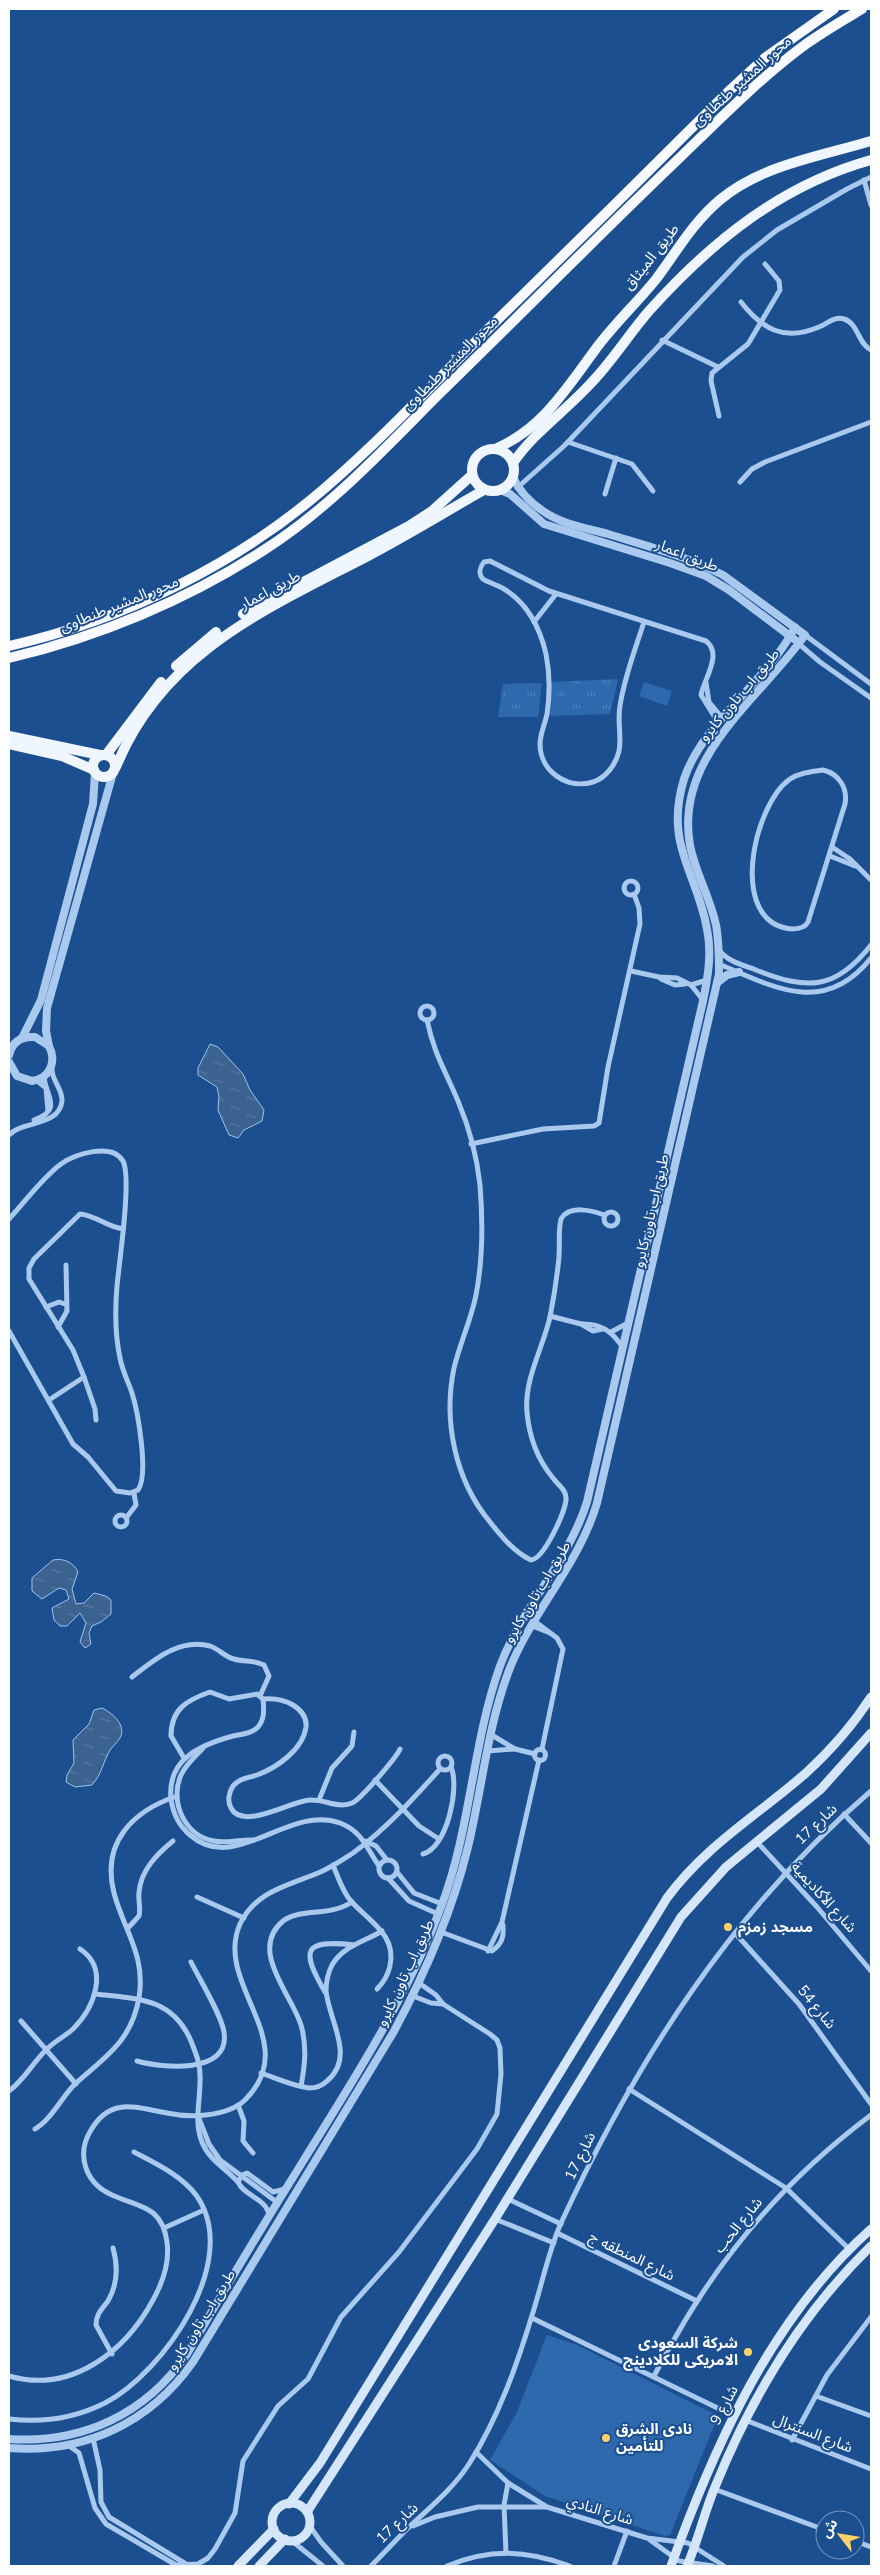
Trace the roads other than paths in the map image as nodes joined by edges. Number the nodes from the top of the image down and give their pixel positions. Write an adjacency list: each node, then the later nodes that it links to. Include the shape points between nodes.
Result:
1 (834, 9): 35 (highway, محور المشير طنطاوى, via 766,57 386,430 325,488 294,512 250,543 167,591 84,625)
2 (862, 9): 36 (highway, محور المشير طنطاوى, via 804,46 761,80 359,474 303,522 264,550 169,602 92,633)
3 (871, 141): 17 (main road, طريق الميثاق, via 770,171 721,199 696,224 656,279 596,348 540,422)
4 (871, 160): 19 (main road, via 785,195 719,241 649,312 572,404 522,450)
5 (871, 177): 6 (street)
6 (864, 180): 7 (street); 11 (street, via 755,247)
7 (871, 205)
8 (765, 264): 10 (street, via 781,287)
9 (740, 302): 10 (street)
10 (760, 324): 12 (street, via 777,331 794,332 812,330 832,320 843,319 853,325 861,343); 13 (street, via 748,344)
11 (662, 340): 13 (street); 16 (street)
12 (871, 350)
13 (718, 367): 14 (street, via 712,373 711,381)
14 (719, 416)
15 (871, 422): 22 (street, via 765,462)
16 (568, 442): 18 (street); 23 (street)
17 (495, 449): 19 (main road, via 508,455); 20 (main road, طريق اعمار, via 485,450 475,458)
18 (616, 458): 25 (street, via 634,466); 27 (street)
19 (513, 463): 21 (main road, طريق اعمار)
20 (472, 475): 24 (main road); 47 (main road, طريق اعمار, via 432,512 252,608 207,638 158,685)
21 (513, 477): 23 (street, طريق اعمار); 26 (main road)
22 (740, 482)
23 (517, 488): 26 (street); 31 (street, طريق اعمار, via 543,511 563,521 710,568)
24 (484, 490): 26 (main road); 48 (main road, طريق اعمار, via 256,615 212,644 182,669 154,701 130,737)
25 (653, 491)
26 (505, 492): 33 (street, طريق اعمار, via 544,524 706,576)
27 (606, 494)
28 (556, 594): 29 (street); 29 (street, via 499,564 490,561 480,567 484,579 517,600); 30 (street)
29 (534, 622): 30 (street, via 545,651 549,676 547,713 540,743 542,754 553,774 564,781 583,784 594,782 609,771 619,750 619,707)
30 (644, 622): 41 (street, via 711,645 714,656 705,680 709,702)
31 (795, 627): 32 (street, طريق اعمار); 33 (street, طريق اب تاون كايرو)
32 (805, 635): 34 (street, طريق اب تاون كايرو); 38 (street)
33 (790, 636): 34 (street, طريق اعمار); 37 (street, طريق اب تاون كايرو)
34 (799, 644): 39 (street, طريق اب تاون كايرو); 40 (street)
35 (9, 646)
36 (9, 658)
37 (753, 684): 39 (street); 41 (street, طريق اب تاون كايرو)
38 (871, 684)
39 (762, 689): 42 (street, طريق اب تاون كايرو)
40 (871, 698)
41 (724, 718): 42 (street); 43 (street, طريق اب تاون كايرو)
42 (736, 719): 45 (street, طريق اب تاون كايرو)
43 (712, 731): 45 (street); 55 (street, طريق اب تاون كايرو, via 691,762 678,812 682,854)
44 (9, 736): 47 (main road)
45 (719, 737): 57 (street, طريق اب تاون كايرو, via 695,782 688,821 690,845 716,924)
46 (9, 744): 49 (main road, via 62,756)
47 (103, 755): 48 (main road, via 113,759); 49 (main road, via 95,760)
48 (115, 770): 49 (main road, via 104,777); 69 (street, via 47,1008)
49 (94, 771): 68 (street, via 93,804 40,1000)
50 (832, 847): 51 (street); 51 (street, via 845,804 845,789 836,775 823,770 792,778 772,801 755,846 755,899 765,918 789,929 806,926); 52 (street)
51 (830, 856): 52 (street)
52 (860, 869): 53 (street)
53 (871, 880)
54 (634, 894): 60 (street, via 640,908 640,920)
55 (707, 929): 59 (street); 62 (street, طريق اب تاون كايرو)
56 (871, 945): 57 (street, via 854,966 840,976 812,984 780,979 734,962)
57 (719, 950): 59 (street, طريق اب تاون كايرو)
58 (871, 958): 61 (street, via 845,983 811,994 783,990)
59 (719, 964): 61 (street); 63 (street, طريق اب تاون كايرو)
60 (630, 971): 64 (street, via 659,977 675,985); 82 (street, via 599,1123 529,1131)
61 (738, 972): 63 (street)
62 (708, 980): 64 (street); 65 (street, طريق اب تاون كايرو)
63 (718, 982): 66 (street, طريق اب تاون كايرو)
64 (688, 984): 65 (street)
65 (703, 1001): 66 (street, via 706,1006); 81 (street, طريق اب تاون كايرو)
66 (712, 1003): 83 (street, طريق اب تاون كايرو)
67 (427, 1020): 82 (street, via 435,1053 458,1102)
68 (22, 1038): 69 (street, via 39,1038); 70 (street, via 12,1046)
69 (49, 1046): 72 (street)
70 (9, 1054)
71 (9, 1062): 73 (street)
72 (52, 1066): 74 (street); 78 (street, via 62,1098)
73 (13, 1076): 75 (street)
74 (44, 1076): 75 (street); 76 (street)
75 (36, 1080): 76 (street)
76 (48, 1091): 77 (street)
77 (48, 1110): 78 (street); 79 (street, via 44,1117)
78 (56, 1113): 80 (street)
79 (9, 1131)
80 (9, 1135)
81 (671, 1138): 83 (street); 84 (street, طريق اب تاون كايرو)
82 (471, 1144): 92 (street, via 479,1177 481,1248 476,1295 452,1381 451,1424 462,1473 471,1495 500,1534 531,1560 541,1555 566,1501 564,1491 536,1451 526,1412 529,1384)
83 (674, 1167): 88 (street, طريق اب تاون كايرو)
84 (654, 1214): 88 (street, via 660,1215); 93 (street, طريق اب تاون كايرو)
85 (604, 1215): 92 (street, via 572,1210 561,1219)
86 (9, 1219): 87 (street, via 62,1163 105,1150 118,1155 124,1165)
87 (123, 1229): 91 (street, via 82,1214 76,1216 29,1268 29,1278); 104 (street, via 117,1286 117,1334 122,1370 132,1392 138,1422 142,1479 141,1486)
88 (657, 1247): 102 (street, طريق اب تاون كايرو)
89 (66, 1265): 90 (street)
90 (66, 1304): 91 (street, via 59,1302); 94 (street, via 67,1310)
91 (46, 1307): 94 (street)
92 (550, 1316): 96 (street, via 581,1324 594,1323)
93 (629, 1323): 96 (street); 97 (street, طريق اب تاون كايرو)
94 (58, 1327): 98 (street, via 73,1350)
95 (9, 1331): 99 (street)
96 (611, 1332): 97 (street)
97 (623, 1348): 100 (street, طريق اب تاون كايرو)
98 (84, 1377): 99 (street); 101 (street)
99 (49, 1400): 104 (street, via 73,1444 88,1457 113,1489 119,1493)
100 (612, 1401): 102 (street, via 610,1430); 103 (street, طريق اب تاون كايرو)
101 (96, 1420)
102 (614, 1430): 106 (street, طريق اب تاون كايرو)
103 (596, 1465): 106 (street, via 600,1467); 107 (street, طريق اب تاون كايرو, via 582,1519)
104 (134, 1493): 105 (street, via 136,1505)
105 (126, 1518)
106 (592, 1522): 108 (street, طريق اب تاون كايرو)
107 (554, 1570): 108 (street); 113 (street, طريق اب تاون كايرو, via 513,1637)
108 (562, 1575): 109 (street, طريق اب تاون كايرو)
109 (532, 1622): 116 (street, طريق اب تاون كايرو, via 502,1689); 120 (street, via 551,1633 561,1642 563,1649)
110 (132, 1677): 112 (street, via 165,1653 186,1646 205,1645 231,1659 264,1665 269,1676)
111 (871, 1697): 228 (main road, via 851,1726 818,1761 713,1846 688,1870 667,1898 320,2463)
112 (262, 1698): 117 (street, via 263,1718 257,1728 248,1734); 123 (street, via 253,1694 225,1699 210,1692 183,1704 175,1715 171,1736); 130 (street, via 279,1699 299,1709 305,1719 306,1730 298,1746 282,1760 232,1786 231,1808 240,1816 251,1818 303,1801)
113 (486, 1710): 121 (street, via 484,1743); 147 (street, طريق اب تاون كايرو, via 466,1814)
114 (354, 1732): 130 (street, via 352,1746 328,1775)
115 (871, 1733): 136 (main road, via 821,1789)
116 (490, 1734): 118 (street); 121 (street, طريق اب تاون كايرو)
117 (203, 1748): 123 (street); 129 (street, via 181,1774)
118 (515, 1748): 121 (street); 122 (street)
119 (400, 1749): 127 (street, via 392,1763)
120 (542, 1749): 122 (street); 124 (street, via 546,1756)
121 (487, 1751): 152 (street, طريق اب تاون كايرو, via 461,1875)
122 (535, 1754): 124 (street)
123 (184, 1758): 129 (street, via 172,1781)
124 (539, 1760): 152 (street, via 502,1922 503,1939 496,1948 488,1951)
125 (451, 1767): 126 (street); 126 (street, via 451,1760 445,1756 439,1759); 133 (street, via 455,1789)
126 (440, 1769): 131 (street)
127 (374, 1780): 130 (street, via 358,1800 349,1804); 131 (street)
128 (871, 1791): 132 (street, شارع 17)
129 (174, 1797): 135 (street, via 176,1818 181,1827 205,1845 237,1846 306,1820 318,1819 342,1823); 150 (street, via 148,1808 133,1819 114,1853 112,1884)
130 (319, 1800)
131 (402, 1810): 133 (street); 135 (street)
132 (844, 1814): 137 (street); 143 (street, شارع 17)
133 (439, 1839): 138 (street, via 431,1851)
134 (173, 1841): 150 (street, via 156,1856 144,1873 139,1889 139,1916)
135 (365, 1841): 139 (street, via 376,1846); 140 (street); 141 (street)
136 (757, 1842): 143 (street, شارع الأكاديمية); 185 (main road, via 716,1876 681,1917)
137 (871, 1843)
138 (423, 1854)
139 (388, 1860): 141 (street); 142 (street, via 395,1863)
140 (333, 1865): 146 (street); 149 (street, via 269,1892)
141 (379, 1866): 144 (street, via 380,1873)
142 (397, 1872): 144 (street); 147 (street, via 414,1893)
143 (785, 1872): 153 (street, شارع 17); 157 (street, شارع الأكاديمية)
144 (388, 1878): 148 (street, via 409,1901)
145 (197, 1897): 149 (street)
146 (352, 1902): 151 (street); 171 (street, via 329,1912 289,1918 277,1928 270,1942 273,1967 296,2012 304,2039 305,2066)
147 (442, 1904): 148 (street, طريق اب تاون كايرو); 152 (street)
148 (438, 1914): 183 (street, طريق اب تاون كايرو, via 411,1979 385,2028)
149 (244, 1918): 169 (street, via 236,1939 235,1961 261,2025 265,2049)
150 (128, 1928): 163 (street, via 140,1962)
151 (382, 1932): 154 (street); 159 (street, via 391,1947 392,1961 385,1980)
152 (440, 1932): 158 (street, طريق اب تاون كايرو)
153 (735, 1933): 172 (street, شارع 17, via 680,2006); 174 (street, شارع 54, via 799,2004)
154 (354, 1945): 161 (street, via 345,1950 332,1966); 161 (street, via 323,1942 310,1954 310,1966)
155 (80, 1949): 160 (street, via 87,1953 96,1967)
156 (192, 1962): 168 (street, via 224,2032 224,2044 218,2054)
157 (871, 1971)
158 (419, 1983): 162 (street, طريق اب تاون كايرو); 164 (street)
159 (377, 1989)
160 (95, 1994): 163 (street); 166 (street, via 82,2019)
161 (327, 1994): 171 (street, via 340,2046 339,2063 324,2084 314,2088)
162 (413, 1996): 164 (street, via 432,2004); 201 (street, طريق اب تاون كايرو)
163 (139, 1999): 168 (street, via 163,2006 176,2017 186,2030); 170 (street, via 129,2027 117,2047 102,2064)
164 (444, 2004): 246 (street, via 497,2040 501,2074 497,2114 473,2154 399,2252 341,2317 308,2380 278,2406 243,2462 232,2521 208,2558 198,2564)
165 (21, 2021): 166 (street)
166 (46, 2050): 170 (street); 173 (street)
167 (137, 2061): 168 (street, via 168,2067)
168 (200, 2063): 177 (street)
169 (261, 2073): 171 (street); 175 (street, via 254,2088)
170 (76, 2084): 178 (street)
171 (301, 2086)
172 (629, 2089): 182 (street); 191 (street, شارع 17)
173 (9, 2091)
174 (871, 2104)
175 (238, 2105): 177 (street, via 212,2114); 180 (street, via 244,2121 244,2141)
176 (871, 2114): 182 (street, شارع الحب)
177 (197, 2115): 181 (street, via 212,2150); 192 (street, via 169,2114 147,2107 126,2106 98,2120 85,2144 85,2165 95,2183 110,2194 143,2206)
178 (35, 2129)
179 (134, 2152): 188 (street, via 185,2183)
180 (253, 2153)
181 (239, 2179): 184 (street); 186 (street, via 241,2187)
182 (786, 2188): 198 (street); 200 (street, شارع الحب, via 731,2252)
183 (286, 2189): 184 (street, via 278,2193); 187 (street, طريق اب تاون كايرو)
184 (268, 2192): 186 (street); 187 (street)
185 (508, 2198): 190 (main road); 191 (street)
186 (261, 2202): 189 (street, via 268,2208)
187 (278, 2203): 189 (street, طريق اب تاون كايرو)
188 (204, 2210): 192 (street); 212 (street, via 210,2248 202,2285 173,2338 151,2367 118,2395 90,2410 51,2420)
189 (270, 2216): 199 (street, طريق اب تاون كايرو)
190 (495, 2219): 195 (street); 231 (main road)
191 (561, 2224): 194 (street, شارع 17)
192 (164, 2228): 205 (street, via 168,2254 162,2281 136,2327)
193 (871, 2229): 198 (main road, شارع 9)
194 (557, 2233): 195 (street, شارع 17); 200 (street, شارع المنطقه ج)
195 (554, 2243): 203 (street, شارع 17)
196 (871, 2246): 213 (main road, شارع 9, via 849,2268 798,2332)
197 (113, 2248): 205 (street, via 115,2282 98,2314 96,2325)
198 (849, 2249): 210 (main road, شارع 9, via 795,2316)
199 (240, 2265): 201 (street, via 226,2296); 204 (street, طريق اب تاون كايرو)
200 (697, 2302): 208 (street, شارع الحب)
201 (228, 2303): 206 (street, طريق اب تاون كايرو)
202 (871, 2317): 209 (street, via 840,2357)
203 (532, 2318): 208 (street); 220 (street, شارع 17, via 507,2386)
204 (205, 2323): 206 (street, via 208,2326); 214 (street, طريق اب تاون كايرو, via 172,2374 143,2402 99,2427)
205 (112, 2354): 207 (street, via 86,2368 58,2377 39,2380)
206 (193, 2362): 215 (street, طريق اب تاون كايرو, via 175,2387 144,2413)
207 (9, 2376)
208 (654, 2376): 210 (street)
209 (816, 2396): 211 (street); 217 (street)
210 (734, 2416): 226 (main road, شارع 9)
211 (871, 2416)
212 (9, 2419)
213 (745, 2420): 217 (street, شارع السنترال); 225 (main road, شارع 9)
214 (66, 2436): 216 (street, طريق اب تاون كايرو); 218 (street)
215 (93, 2438): 218 (street, طريق اب تاون كايرو); 222 (street)
216 (9, 2439)
217 (792, 2440): 221 (street, شارع السنترال)
218 (68, 2445): 219 (street, طريق اب تاون كايرو); 223 (street, via 79,2453)
219 (9, 2448)
220 (476, 2452): 224 (street, شارع النادي); 234 (street, شارع 17, via 448,2492)
221 (871, 2470)
222 (101, 2479): 223 (street); 240 (street, via 101,2502 110,2517)
223 (88, 2482): 242 (street, via 100,2518)
224 (508, 2484): 229 (street); 230 (street, شارع النادي)
225 (714, 2488): 227 (main road, شارع 9); 233 (street)
226 (699, 2490): 227 (main road); 239 (main road, شارع 9)
227 (710, 2500): 241 (main road, شارع 9)
228 (289, 2504): 231 (main road, via 299,2505); 235 (main road, via 276,2511 272,2522)
229 (504, 2506): 230 (street, شارع النادي); 234 (street, شارع النادي, via 463,2510); 243 (street)
230 (547, 2507): 236 (street, شارع النادي)
231 (307, 2512): 232 (main road)
232 (310, 2525): 238 (main road, via 304,2536); 251 (street)
233 (815, 2526)
234 (408, 2528): 252 (street, شارع 17)
235 (274, 2529): 238 (main road); 248 (main road)
236 (627, 2531): 237 (street, شارع النادي); 255 (street)
237 (647, 2538): 239 (street, شارع النادي); 244 (street, شارع النادي)
238 (288, 2540): 249 (main road); 250 (street)
239 (680, 2541): 241 (street, شارع النادي); 244 (main road, شارع 9)
240 (149, 2542): 242 (street); 246 (street)
241 (694, 2547): 245 (main road, شارع 9); 258 (street, شارع النادي)
242 (146, 2548): 246 (street, via 169,2562)
243 (506, 2553): 247 (street); 253 (street, via 487,2553)
244 (674, 2556): 245 (street, شارع النادي); 256 (main road, شارع 9)
245 (688, 2564): 257 (street, شارع النادي)
246 (187, 2565)
247 (562, 2565): 254 (street)
248 (238, 2566)
249 (259, 2566)
250 (324, 2566)
251 (344, 2566)
252 (372, 2566)
253 (447, 2566)
254 (570, 2566)
255 (614, 2566)
256 (671, 2566)
257 (713, 2566)
258 (724, 2566)

